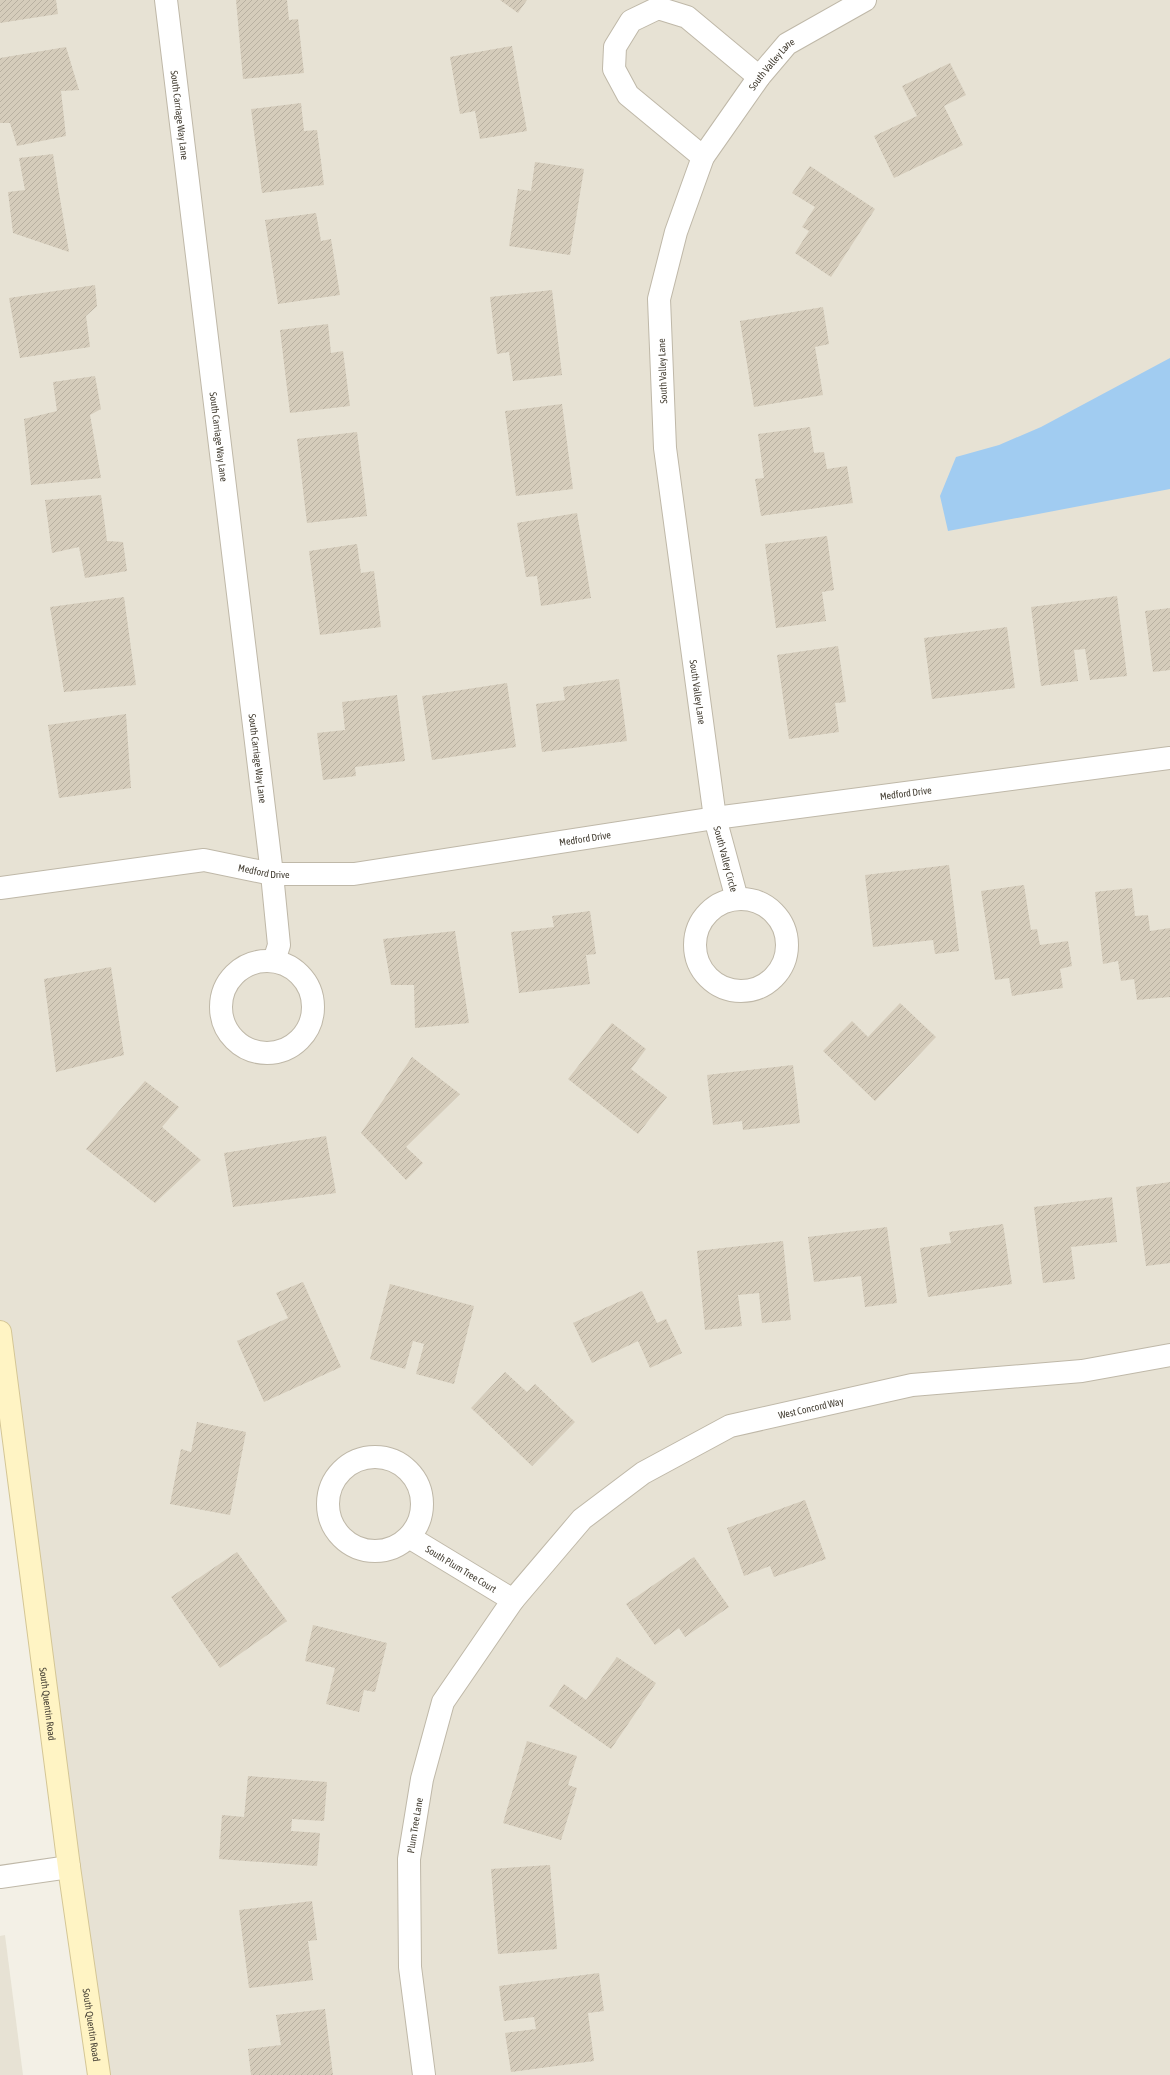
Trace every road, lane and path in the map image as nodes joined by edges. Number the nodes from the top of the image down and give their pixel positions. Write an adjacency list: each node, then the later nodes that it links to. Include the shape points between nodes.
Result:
1 (166, 0): 7 (street, South Carriage Way Lane)
2 (865, 0): 3 (street, South Valley Lane, via 787,44)
3 (759, 77): 4 (street, South Valley Lane); 4 (street, via 687,17 658,8 631,20 615,47 614,69 628,94)
4 (703, 156): 6 (street, South Valley Lane, via 676,232 659,299 665,448)
5 (1170, 758): 6 (street, Medford Drive)
6 (715, 818): 7 (street, Medford Drive, via 354,874); 9 (street, South Valley Circle)
7 (272, 874): 8 (street, Medford Drive, via 204,860); 10 (street, South Carriage Way Lane, via 279,945)
8 (0, 888)
9 (736, 899): 9 (street, South Valley Circle, via 717,905 702,921 696,936 695,949 707,976 719,985 738,991 764,985 776,975 786,954 787,939 779,919 763,904 747,899)
10 (274, 961): 10 (street, via 258,961 247,965 231,977 221,1000 226,1028 236,1041 250,1050 266,1053 279,1052 304,1036 312,1021 314,1009 310,989 296,970 282,962)
11 (0, 1332): 15 (main road, South Quentin Road)
12 (1170, 1355): 14 (street, West Concord Way, via 1082,1370 912,1385 730,1426 643,1473 582,1519)
13 (409, 1537): 13 (street, via 420,1519 422,1498 420,1488 411,1474 398,1462 382,1457 364,1457 343,1468 331,1485 328,1509 335,1531 354,1547 369,1551 396,1547); 14 (street, South Plum Tree Court)
14 (513, 1600): 18 (street, Plum Tree Lane, via 443,1702 422,1779 409,1859 408,1911 410,1967)
15 (69, 1867): 16 (street); 17 (main road, South Quentin Road)
16 (0, 1877)
17 (99, 2075)
18 (424, 2075)

